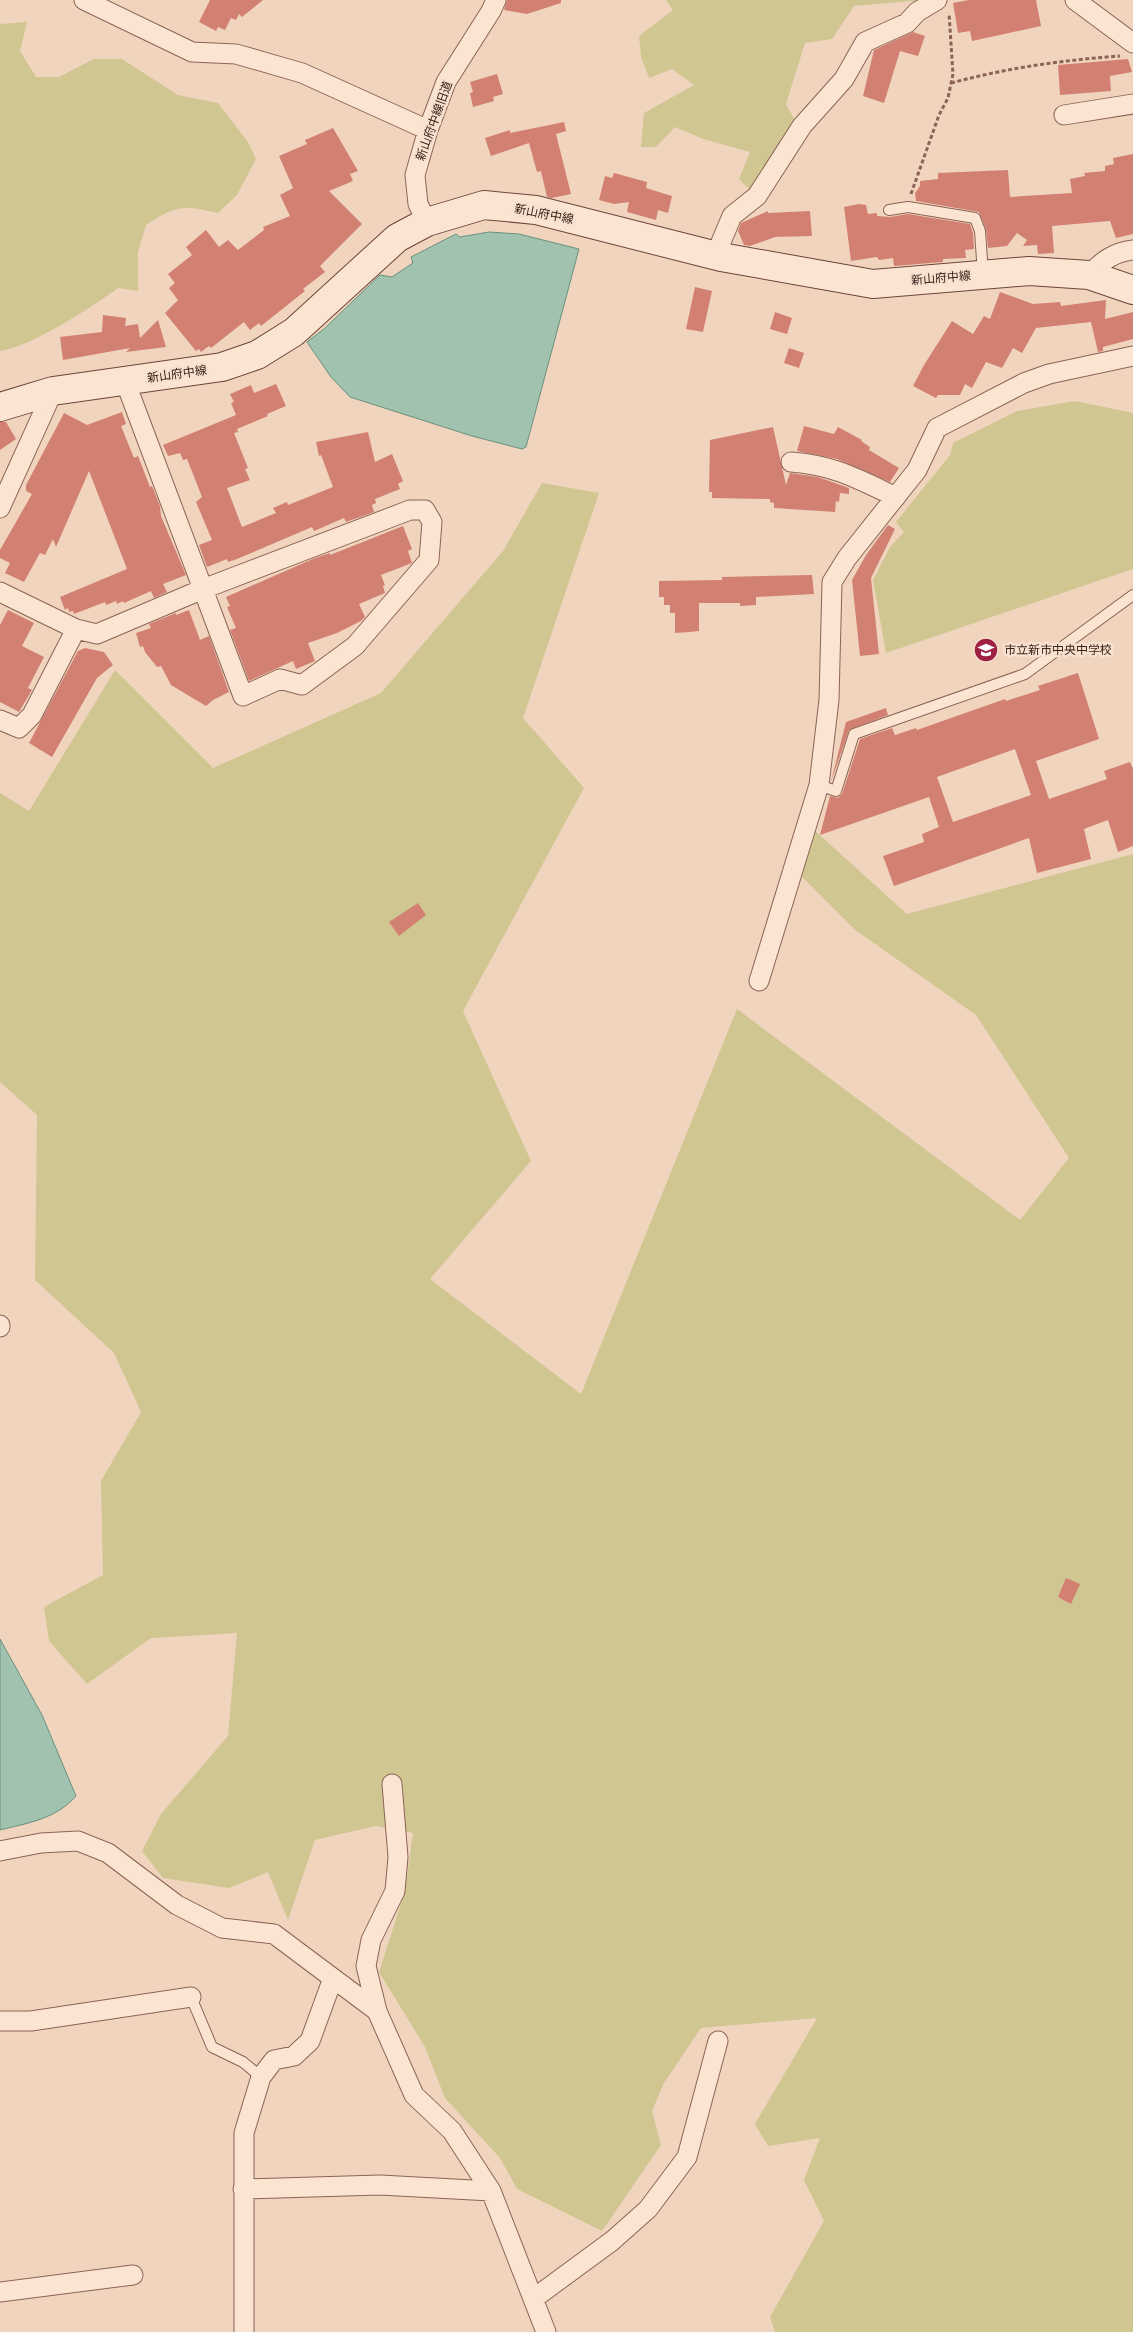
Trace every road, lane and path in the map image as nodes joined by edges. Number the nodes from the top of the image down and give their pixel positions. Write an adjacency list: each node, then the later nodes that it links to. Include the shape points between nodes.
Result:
1 (84, 0): 9 (street, via 192,52 236,54 302,73)
2 (496, 0): 9 (street, 新山府中線旧道, via 446,82)
3 (1075, 0): 5 (street)
4 (943, 5): 6 (path, via 953,74); 14 (street, via 916,12 907,23 865,42 844,79 802,126 757,196 732,216 721,242)
5 (1128, 49): 6 (path)
6 (951, 83): 10 (path)
7 (1133, 104): 8 (street)
8 (1064, 115)
9 (428, 130): 12 (street, 新山府中線旧道, via 415,175 418,204)
10 (908, 207): 11 (lane); 15 (lane, via 975,218 980,231)
11 (889, 210)
12 (426, 222): 14 (main road, 新山府中線, via 484,205 536,210); 19 (main road, 新山府中線, via 398,238 294,332 257,355 222,368)
13 (1133, 250): 16 (street, via 1103,260)
14 (721, 257): 15 (main road, 新山府中線, via 873,284)
15 (983, 275): 16 (main road, 新山府中線, via 1029,271)
16 (1089, 275): 17 (main road, 新山府中線)
17 (1133, 290)
18 (1133, 356): 23 (street, via 1049,374 1024,383 936,428 917,470)
19 (125, 382): 20 (main road, 新山府中線); 25 (street)
20 (53, 391): 21 (main road, 新山府中線); 24 (street)
21 (0, 407)
22 (791, 462): 23 (street, via 845,472)
23 (896, 497): 30 (street, via 832,582 829,700)
24 (0, 508)
25 (203, 589): 25 (street, via 243,696 280,678 302,685 355,646 429,560 432,522 425,510 410,510); 28 (street, via 97,634)
26 (0, 592): 28 (street)
27 (1133, 594): 30 (lane, via 1025,674 854,734 836,791)
28 (76, 629): 29 (street, via 32,715 19,728)
29 (0, 720)
30 (819, 785): 31 (street)
31 (759, 981)
32 (392, 1784): 36 (street, via 398,1857 395,1891 371,1940 366,1966)
33 (0, 1851): 34 (street, via 41,1843 78,1841 108,1853 177,1905 222,1928 274,1934)
34 (333, 1978): 36 (street); 39 (street, via 310,2041 294,2056 274,2060)
35 (191, 1997): 37 (street, via 31,2022); 39 (lane, via 212,2047 243,2062)
36 (377, 2011): 41 (street, via 414,2095 452,2131)
37 (0, 2022)
38 (718, 2041): 44 (street, via 687,2158 648,2209 612,2241)
39 (261, 2077): 40 (street, via 244,2133)
40 (243, 2189): 41 (street, via 380,2185); 45 (street)
41 (491, 2191): 44 (street)
42 (133, 2275): 43 (street)
43 (0, 2292)
44 (533, 2298): 46 (street)
45 (244, 2332)
46 (546, 2332)

